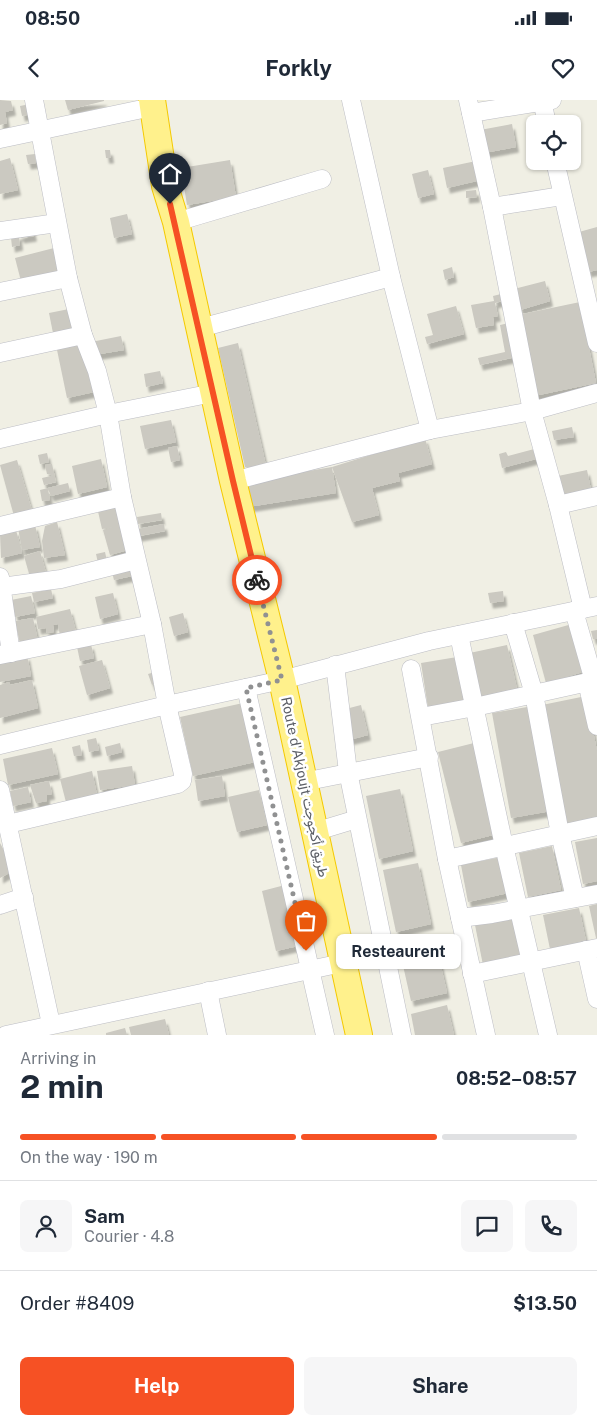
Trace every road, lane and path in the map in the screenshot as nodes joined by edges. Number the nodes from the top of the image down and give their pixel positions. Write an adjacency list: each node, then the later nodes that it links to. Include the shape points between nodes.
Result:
1 (34, 100): 7 (street)
2 (351, 100): 16 (street)
3 (545, 101): 5 (street); 6 (street)
4 (152, 103): 7 (street); 13 (highway, Route d'Akjoujt طريق أكجوجت, via 165,186)
5 (470, 106): 12 (street)
6 (546, 115)
7 (39, 131): 8 (street); 14 (street)
8 (0, 139)
9 (557, 170): 11 (street)
10 (322, 179): 13 (street)
11 (562, 196): 12 (street); 19 (street)
12 (492, 207): 26 (street)
13 (176, 222): 20 (highway, Route d'Akjoujt طريق أكجوجت)
14 (57, 223): 15 (street); 17 (street)
15 (0, 231)
16 (391, 277): 20 (street); 28 (street)
17 (68, 278): 18 (street); 21 (street)
18 (0, 292)
19 (592, 297): 22 (street)
20 (200, 328): 24 (highway, Route d'Akjoujt طريق أكجوجت)
21 (83, 335): 23 (street); 27 (street)
22 (597, 343)
23 (0, 353)
24 (213, 393): 27 (street); 30 (highway, Route d'Akjoujt طريق أكجوجت)
25 (597, 394): 26 (street)
26 (532, 410): 28 (street); 33 (street)
27 (108, 414): 29 (street); 32 (street)
28 (430, 430): 30 (street)
29 (0, 439)
30 (233, 481): 44 (highway, Route d'Akjoujt طريق أكجوجت)
31 (597, 496): 33 (street)
32 (122, 497): 34 (street); 35 (street)
33 (558, 505): 37 (street)
34 (0, 526)
35 (136, 560): 36 (street, via 61,579); 38 (street)
36 (1, 584): 41 (street)
37 (585, 608): 39 (street); 45 (street)
38 (152, 624): 41 (street); 48 (street)
39 (513, 624): 40 (street); 47 (street)
40 (459, 635): 42 (street); 49 (street)
41 (6, 654)
42 (335, 665): 44 (street); 54 (street)
43 (411, 669): 50 (street)
44 (282, 680): 46 (street); 55 (highway, Route d'Akjoujt طريق أكجوجت)
45 (593, 681): 47 (street); 51 (street)
46 (246, 688): 48 (street); 73 (street)
47 (534, 694): 49 (street); 61 (street)
48 (167, 705): 52 (street); 58 (street, via 182,774 182,781 178,784)
49 (475, 707): 50 (street); 62 (street)
50 (421, 717): 53 (street)
51 (597, 726)
52 (0, 746)
53 (429, 757): 54 (street); 63 (street)
54 (348, 772): 55 (street); 57 (street)
55 (303, 782): 60 (highway, Route d'Akjoujt طريق أكجوجت)
56 (0, 790): 58 (street)
57 (357, 819): 60 (street); 82 (street)
58 (8, 824): 65 (street)
59 (597, 826): 61 (street)
60 (314, 832): 72 (highway, Route d'Akjoujt طريق أكجوجت)
61 (560, 834): 62 (street); 66 (street)
62 (504, 846): 63 (street); 68 (street)
63 (447, 859): 69 (street)
64 (597, 894): 66 (street)
65 (24, 897): 67 (street); 77 (street)
66 (575, 898): 68 (street)
67 (0, 905)
68 (518, 909): 69 (street); 71 (street)
69 (460, 918): 74 (street)
70 (592, 949): 71 (street); 76 (street)
71 (531, 962): 74 (street); 84 (street)
72 (342, 963): 73 (street); 81 (highway, Route d'Akjoujt طريق أكجوجت)
73 (310, 969): 75 (street); 80 (street)
74 (472, 974): 83 (street)
75 (208, 991): 77 (street); 79 (street)
76 (597, 999)
77 (44, 1029): 78 (street)
78 (6, 1035)
79 (217, 1035)
80 (325, 1035)
81 (359, 1035)
82 (402, 1035)
83 (486, 1035)
84 (548, 1035)

